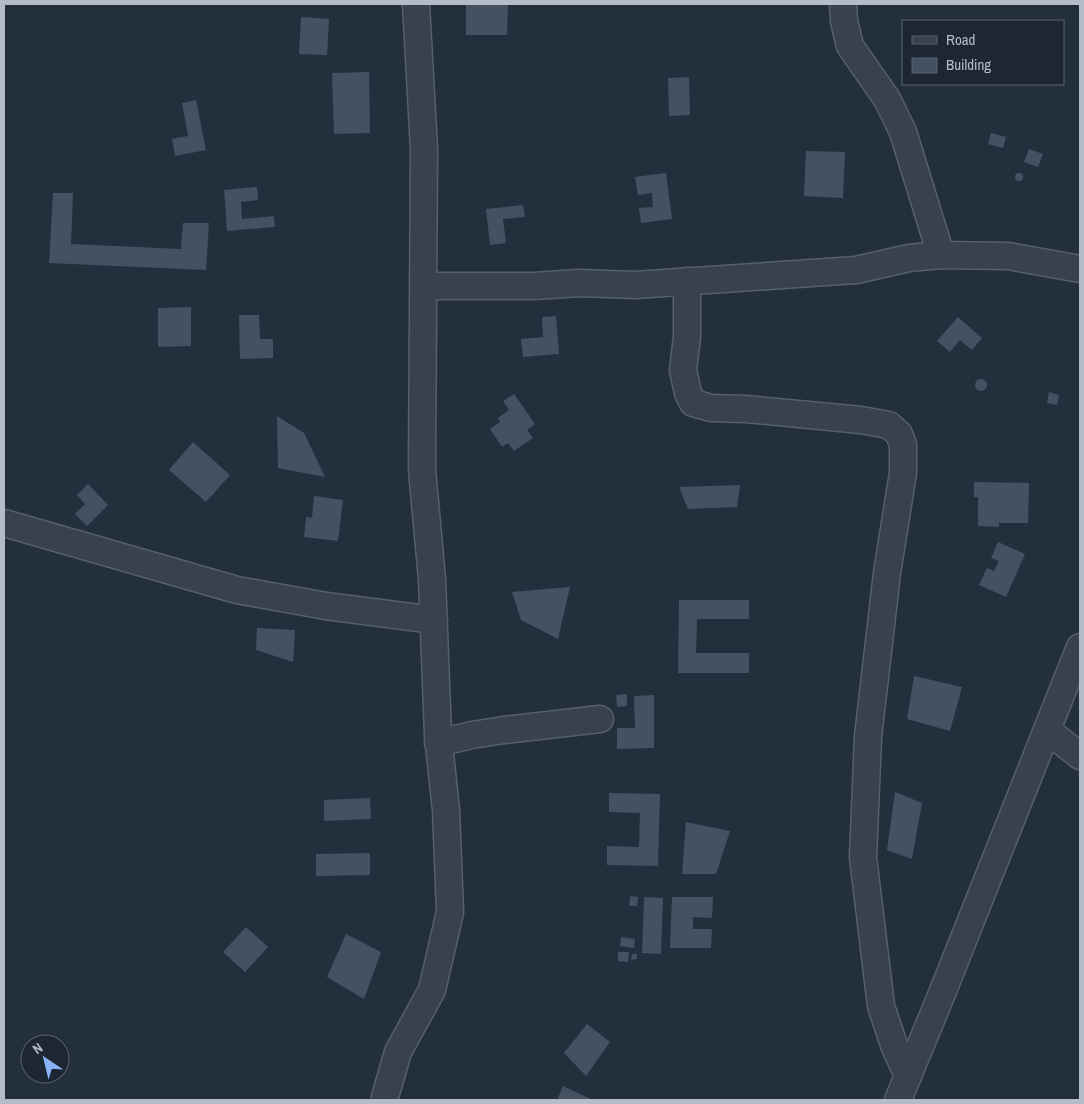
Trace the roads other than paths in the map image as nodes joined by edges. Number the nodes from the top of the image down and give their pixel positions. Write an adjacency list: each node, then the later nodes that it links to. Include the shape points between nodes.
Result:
1 (416, 4): 6 (street, via 424,149)
2 (843, 4): 3 (street, via 850,46 887,99 903,132)
3 (941, 255): 4 (street, via 1008,256); 5 (street, via 909,258 856,270)
4 (1080, 269)
5 (687, 281): 6 (street, via 635,285); 14 (street, via 687,337 683,370 693,403 711,408 889,425 899,434 903,444 903,473 868,737 863,857 881,1006)
6 (424, 286): 8 (street, via 422,470)
7 (4, 523): 8 (street, via 236,590)
8 (434, 620): 12 (street)
9 (1080, 647): 11 (street)
10 (600, 719): 12 (street, via 504,730)
11 (1047, 730): 13 (street); 14 (street)
12 (438, 743): 15 (street, via 446,810 450,912 432,990 398,1052)
13 (1080, 756)
14 (908, 1076): 16 (street)
15 (385, 1100)
16 (898, 1100)

